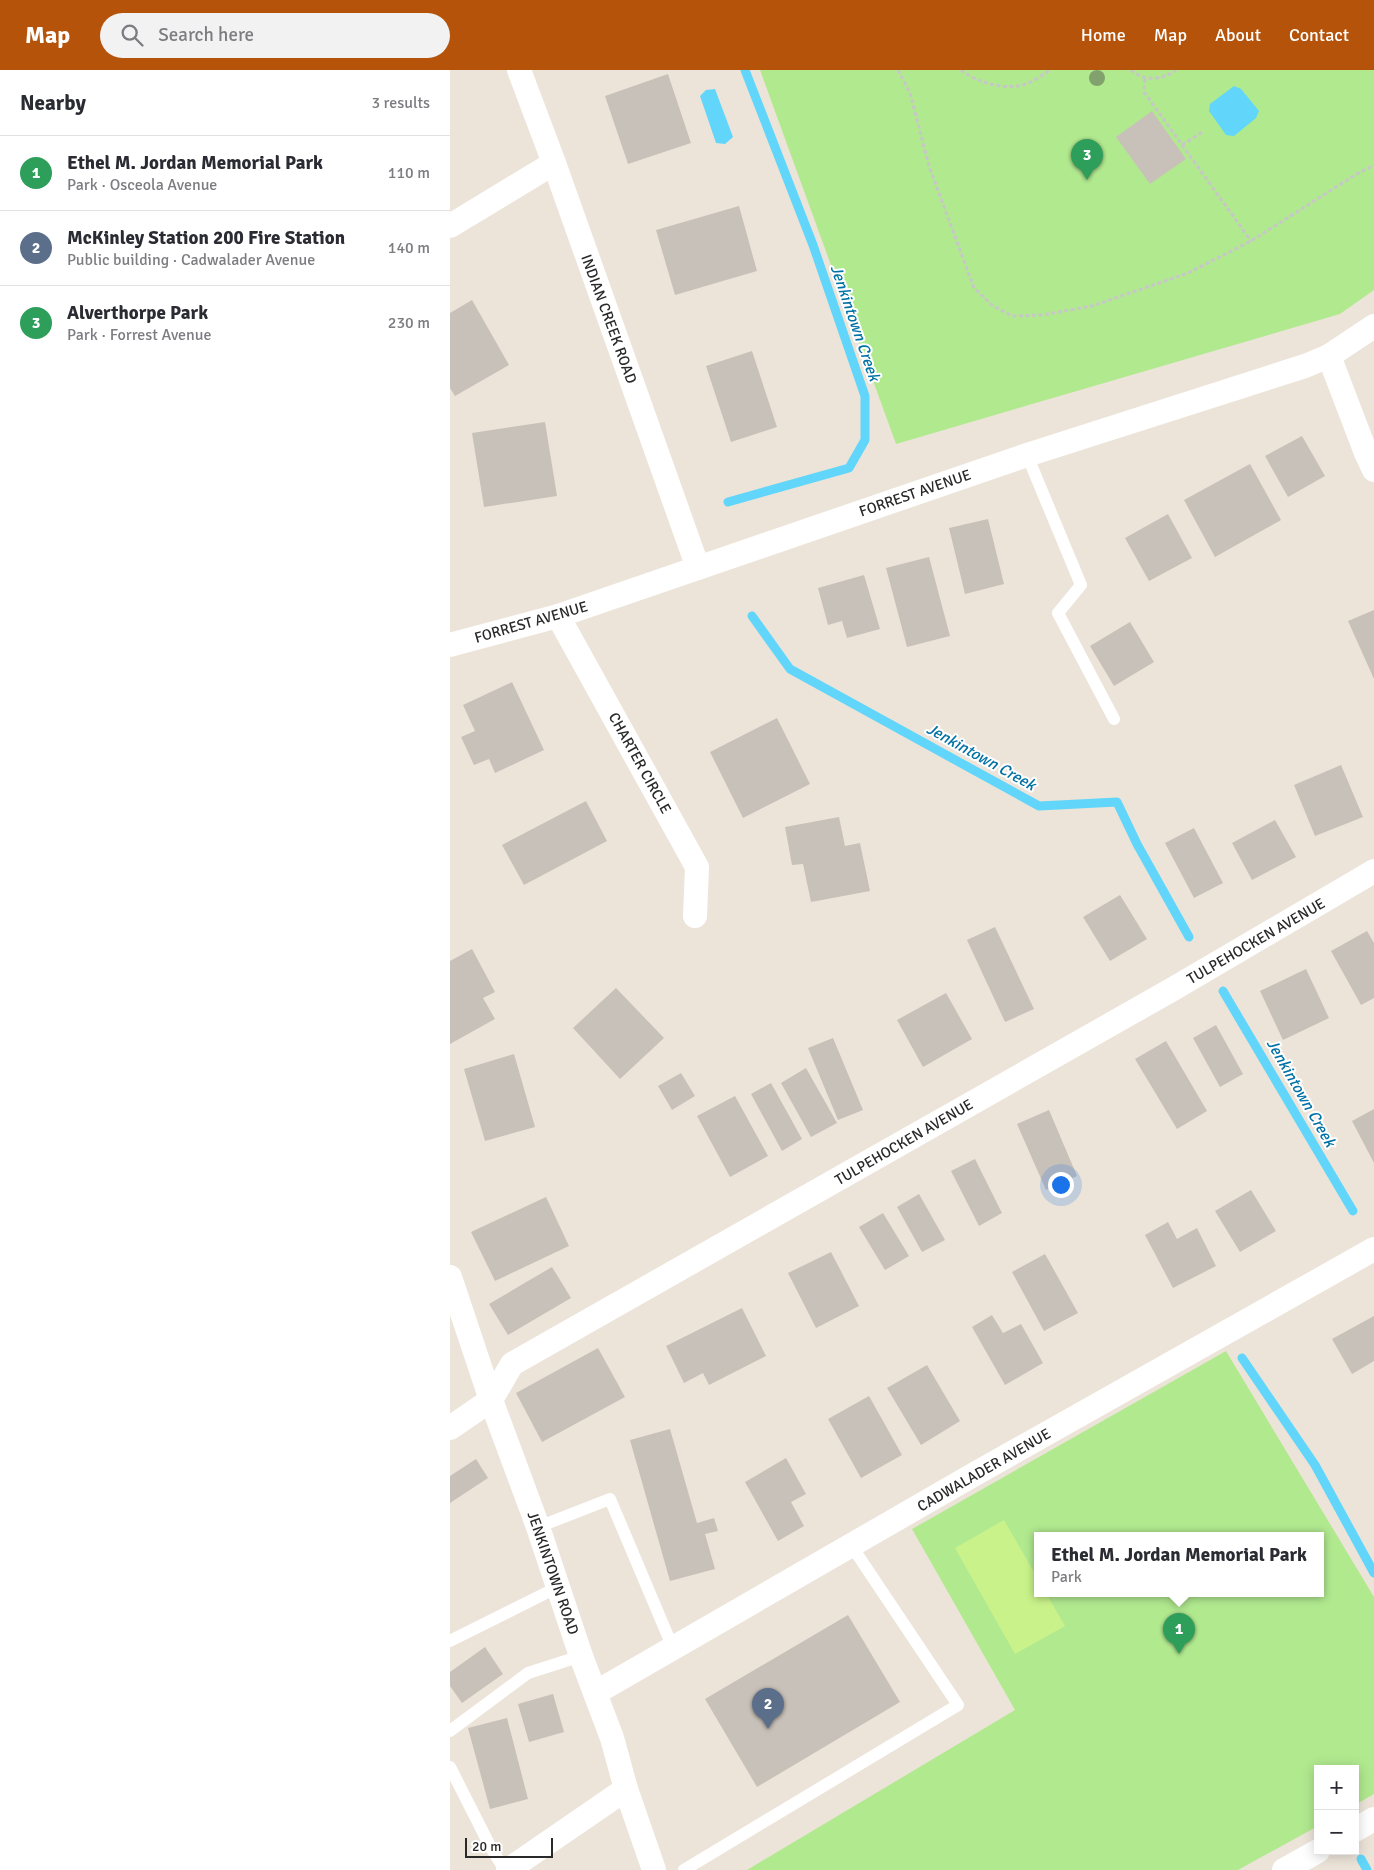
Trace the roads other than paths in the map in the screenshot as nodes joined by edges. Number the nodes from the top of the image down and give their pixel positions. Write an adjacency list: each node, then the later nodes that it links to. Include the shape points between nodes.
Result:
1 (518, 70): 2 (street, INDIAN CREEK ROAD)
2 (554, 163): 3 (street); 8 (street, INDIAN CREEK ROAD)
3 (450, 226)
4 (1374, 326): 5 (street, FORREST AVENUE)
5 (1330, 356): 6 (street, FORREST AVENUE); 7 (street)
6 (1027, 455): 8 (street, FORREST AVENUE); 11 (lane, via 1081,585 1058,613)
7 (1374, 470)
8 (698, 568): 9 (street, FORREST AVENUE)
9 (558, 616): 10 (street, FORREST AVENUE); 13 (street, CHARTER CIRCLE, via 697,867)
10 (450, 645)
11 (1114, 718)
12 (1374, 871): 16 (street, TULPEHOCKEN AVENUE, via 1173,989 512,1364)
13 (695, 916)
14 (1374, 1249): 19 (street, CADWALADER AVENUE)
15 (450, 1277): 16 (street, JENKINTOWN ROAD)
16 (490, 1400): 17 (street, TULPEHOCKEN AVENUE); 18 (street, JENKINTOWN ROAD)
17 (450, 1428)
18 (538, 1527): 20 (street, JENKINTOWN ROAD); 22 (lane, via 610,1499)
19 (851, 1546): 22 (street, CADWALADER AVENUE); 33 (lane, via 958,1706)
20 (558, 1586): 21 (lane); 23 (street, JENKINTOWN ROAD)
21 (450, 1640)
22 (673, 1648): 24 (street, CADWALADER AVENUE)
23 (582, 1656): 24 (street, JENKINTOWN ROAD); 25 (lane, via 528,1673)
24 (595, 1693): 27 (street, JENKINTOWN ROAD)
25 (450, 1730)
26 (450, 1768): 31 (lane, via 491,1848)
27 (626, 1789): 31 (street); 32 (street, JENKINTOWN ROAD)
28 (1374, 1819): 29 (street)
29 (1359, 1828)
30 (1314, 1853): 34 (street)
31 (506, 1870)
32 (654, 1870)
33 (684, 1870)
34 (1284, 1870)

